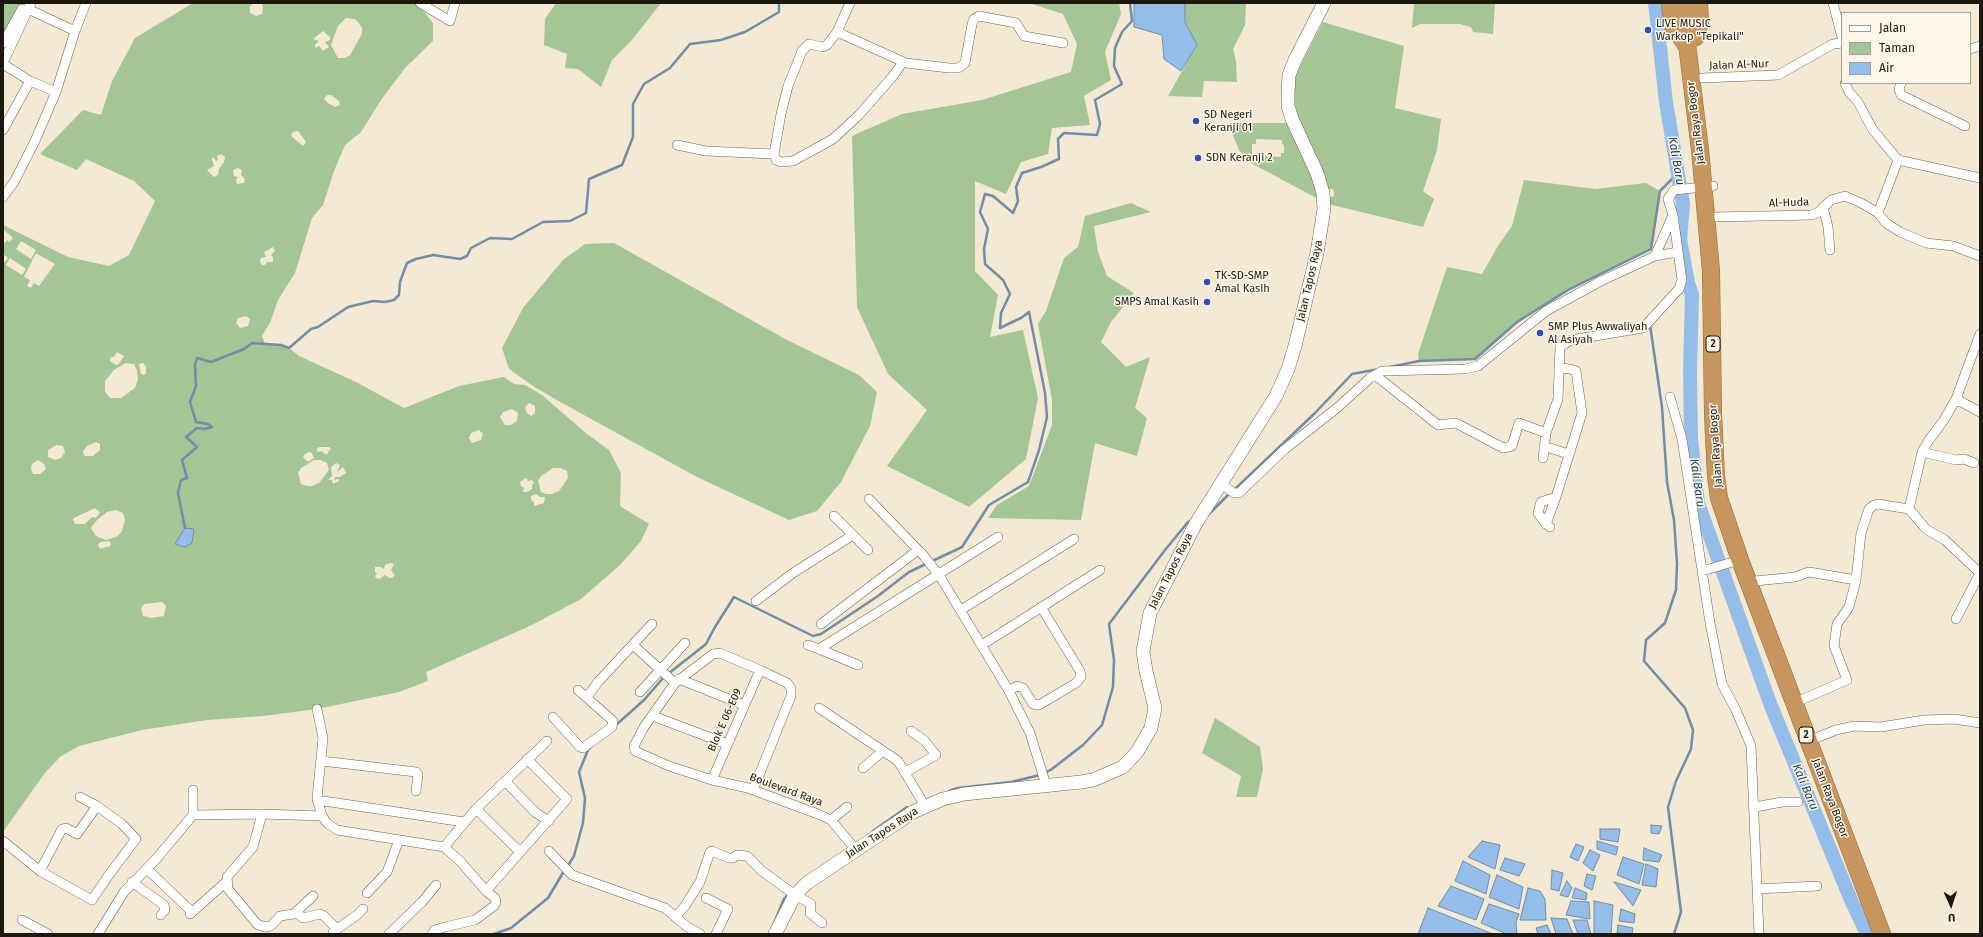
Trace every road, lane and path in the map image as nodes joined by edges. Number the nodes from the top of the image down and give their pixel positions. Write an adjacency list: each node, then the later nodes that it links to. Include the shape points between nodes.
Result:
1 (86, 3): 12 (street)
2 (420, 3): 3 (street, via 450,21)
3 (455, 3)
4 (850, 3): 13 (street)
5 (1324, 3): 54 (main road, Jalan Tapos Raya, via 1295,60 1288,93 1292,119 1317,173 1323,193 1324,209 1317,253 1288,369)
6 (1670, 3): 15 (highway, via 1672,24)
7 (1833, 3): 14 (street)
8 (28, 5): 11 (street); 12 (street); 20 (street)
9 (1690, 7): 15 (highway, Jalan Raya Bogor / 2)
10 (3, 24): 11 (street)
11 (12, 27): 16 (street)
12 (75, 31): 25 (street)
13 (837, 32): 19 (street); 29 (street, via 828,46 809,44 802,51 788,86)
14 (1841, 33)
15 (1692, 42): 21 (highway, Jalan Raya Bogor / 2)
16 (3, 43)
17 (1063, 43): 19 (street, via 1024,36 1016,23 979,16 972,24 965,63 962,66 931,67)
18 (1841, 43): 21 (street, Jalan Al-Nur, via 1833,44 1778,75)
19 (903, 62): 29 (street, via 859,115 832,139 793,161 781,162 776,160)
20 (3, 63): 22 (street)
21 (1697, 72): 32 (highway, Jalan Raya Bogor / 2)
22 (30, 81): 25 (street); 27 (street)
23 (1845, 84): 30 (street, via 1873,130)
24 (1901, 84): 26 (street, via 1901,95)
25 (56, 92): 33 (street, via 34,143 14,182)
26 (1966, 126)
27 (3, 130)
28 (677, 145): 29 (street, via 706,151)
29 (774, 154)
30 (1898, 160): 31 (street); 35 (street)
31 (1980, 178)
32 (1702, 187): 36 (street, via 1674,190 1668,199); 37 (highway, Jalan Raya Bogor / 2); 64 (highway, Jalan Raya Bogor / 2, via 1711,271 1716,476 1719,498)
33 (3, 197)
34 (1823, 207): 35 (street, Al-Huda, via 1831,200 1845,196); 37 (street, Al-Huda, via 1812,215); 38 (street)
35 (1878, 213): 41 (street, via 1886,223 1900,232 1926,242 1953,246)
36 (1672, 215): 39 (street); 40 (street)
37 (1715, 217): 64 (highway, Jalan Raya Bogor / 2, via 1721,303 1720,415 1724,477 1734,521)
38 (1830, 250)
39 (1678, 252): 40 (street); 43 (street, via 1682,280 1680,289 1648,324 1638,330 1571,340 1562,344 1559,350)
40 (1654, 256): 44 (street, via 1546,311 1478,366 1464,369 1384,370)
41 (1980, 256)
42 (1980, 334): 46 (street)
43 (1560, 368): 48 (street, via 1558,399); 51 (street, via 1576,372 1582,406 1581,419)
44 (1375, 375): 48 (street, via 1438,425 1456,423 1503,448 1512,446 1519,424); 54 (street, via 1285,449 1238,492)
45 (1670, 397): 66 (street, via 1682,439)
46 (1956, 399): 47 (street); 50 (street)
47 (1980, 412)
48 (1546, 433): 49 (street)
49 (1544, 446): 51 (street); 52 (street)
50 (1922, 452): 53 (street); 56 (street)
51 (1568, 454): 58 (street, via 1556,497 1541,502 1538,513)
52 (1543, 458)
53 (1974, 463)
54 (1228, 488): 107 (main road, Jalan Tapos Raya, via 1198,520 1150,613 1145,632 1144,652 1155,708 1151,728 1136,752 1123,767 1114,772 1081,782)
55 (869, 499): 63 (street)
56 (1910, 509): 68 (street, via 1926,528 1944,540); 69 (street, via 1878,504 1869,509 1861,533)
57 (834, 516): 59 (street)
58 (1548, 526)
59 (853, 535): 62 (street); 71 (street, via 793,573)
60 (998, 537): 67 (street)
61 (1074, 539): 73 (street)
62 (868, 550)
63 (921, 553): 67 (street); 76 (street)
64 (1739, 560): 66 (street); 70 (highway, Jalan Raya Bogor / 2); 158 (highway, Jalan Raya Bogor / 2)
65 (1100, 570): 72 (street)
66 (1705, 570): 117 (street, via 1722,684 1751,746)
67 (937, 572): 73 (street); 81 (street)
68 (1980, 573): 74 (street)
69 (1856, 580): 70 (street, via 1810,572 1795,577); 89 (street, via 1849,608 1837,624 1834,646 1847,680)
70 (1755, 581): 89 (highway, Jalan Raya Bogor / 2)
71 (756, 601)
72 (1040, 607): 80 (street); 86 (street, via 1080,671 1081,678 1039,705 1033,704 1023,688 1017,686)
73 (961, 610): 80 (street)
74 (1956, 618)
75 (652, 624): 78 (street)
76 (821, 624)
77 (685, 643): 84 (street)
78 (633, 645): 84 (street); 88 (street)
79 (808, 645): 81 (street)
80 (982, 645): 86 (street)
81 (819, 648): 82 (street)
82 (858, 665)
83 (760, 670): 84 (street, via 717,653); 90 (street, Blok E 06-E09); 109 (street, via 787,683 792,690)
84 (671, 677): 87 (street); 90 (street); 93 (street)
85 (578, 690): 88 (street)
86 (1008, 691): 107 (street, via 1030,733)
87 (640, 692)
88 (586, 697): 94 (street, via 611,718 614,724 586,748 580,747)
89 (1801, 700): 97 (highway, Jalan Raya Bogor / 2)
90 (744, 706): 99 (street, Blok E 06-E09)
91 (818, 708): 100 (street)
92 (317, 709): 102 (street, via 323,738)
93 (653, 716): 99 (street); 105 (street, Boulevard Raya, via 635,745 636,752)
94 (553, 717)
95 (1980, 723): 97 (street, via 1954,719 1924,720 1881,727 1854,726)
96 (911, 731): 104 (street, via 925,741 936,755)
97 (1816, 738): 159 (highway, Jalan Raya Bogor / 2)
98 (547, 741): 101 (street)
99 (727, 744): 105 (street, Blok E 06-E09)
100 (883, 751): 103 (street); 104 (street)
101 (527, 759): 106 (street); 123 (street, via 567,799)
102 (322, 760): 110 (street, via 416,772); 112 (street)
103 (863, 768)
104 (906, 772): 113 (street)
105 (712, 780): 109 (street, Boulevard Raya)
106 (505, 781): 118 (street); 123 (street, via 536,813)
107 (1045, 782): 113 (main road, Jalan Tapos Raya)
108 (193, 790): 120 (street)
109 (753, 790): 122 (street, Boulevard Raya)
110 (416, 791)
111 (80, 797): 115 (street)
112 (317, 800): 121 (street); 124 (street)
113 (923, 801): 128 (main road, Jalan Tapos Raya, via 896,822)
114 (1798, 802): 117 (street)
115 (97, 806): 132 (street, via 77,834 66,828 62,829); 132 (street, via 122,824 136,839 92,900)
116 (847, 807): 122 (street, Boulevard Raya)
117 (1755, 807): 137 (street)
118 (476, 809): 124 (street); 129 (street)
119 (262, 814): 120 (street); 121 (street); 134 (street, via 253,847 229,874)
120 (193, 815): 131 (street)
121 (322, 816): 125 (street, via 337,830)
122 (831, 820): 128 (street)
123 (549, 821): 129 (street)
124 (464, 822): 127 (street)
125 (399, 840): 127 (street); 140 (street, via 387,872)
126 (3, 841): 132 (street)
127 (444, 847): 138 (street)
128 (854, 847): 139 (main road, Jalan Tapos Raya)
129 (519, 851): 138 (street)
130 (549, 851): 146 (street, via 572,875 665,908)
131 (147, 869): 133 (street); 134 (street, via 191,913)
132 (40, 871)
133 (132, 882): 145 (street, via 164,905 165,910); 152 (street)
134 (226, 882): 144 (street, via 228,889 257,924 271,926 280,916)
135 (436, 885): 153 (street)
136 (1817, 886): 137 (street)
137 (1757, 889): 157 (street)
138 (486, 891): 154 (street, via 496,902 487,912 475,920 435,930)
139 (791, 892): 146 (street, via 762,871 747,856 736,855 729,858 712,851 700,882); 148 (street, via 812,905 810,913); 156 (main road, Jalan Tapos Raya)
140 (367, 893)
141 (313, 896): 144 (street)
142 (706, 898): 155 (street, via 728,909)
143 (363, 909): 149 (street)
144 (296, 912): 149 (street, via 304,918 320,914 324,916)
145 (161, 916)
146 (675, 917): 150 (street)
147 (22, 920): 151 (street)
148 (822, 923)
149 (334, 932)
150 (695, 933)
151 (48, 934)
152 (98, 934)
153 (389, 934)
154 (432, 934)
155 (716, 934)
156 (775, 934)
157 (1759, 934)
158 (1882, 934)
159 (1891, 934)

